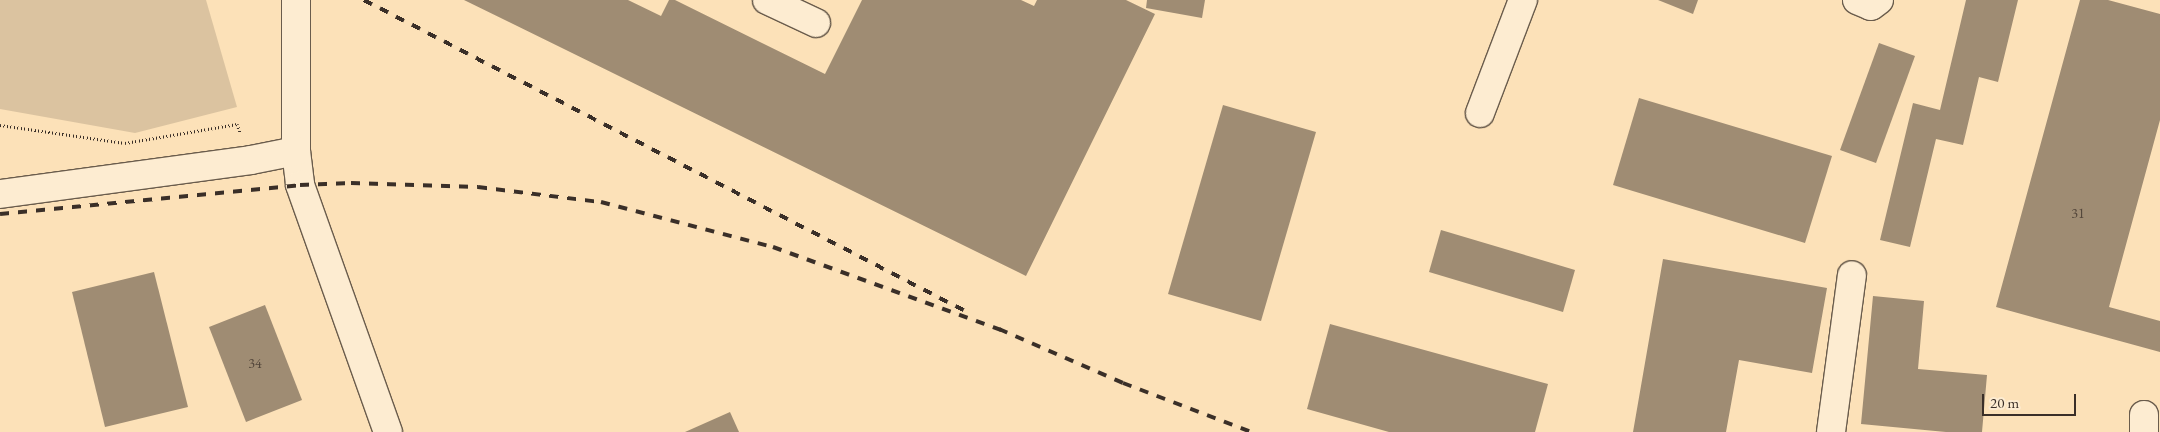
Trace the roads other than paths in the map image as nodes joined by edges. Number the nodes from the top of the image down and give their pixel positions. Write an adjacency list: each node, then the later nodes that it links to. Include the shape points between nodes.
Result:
1 (296, 0): 8 (street)
2 (767, 0): 6 (street)
3 (1523, 0): 7 (street)
4 (1857, 0): 5 (street, via 1871,6)
5 (1879, 0)
6 (816, 23)
7 (1480, 113)
8 (296, 150): 9 (street, via 251,160); 11 (street, via 300,185)
9 (0, 194)
10 (1852, 275): 12 (street)
11 (388, 432)
12 (1831, 432)

